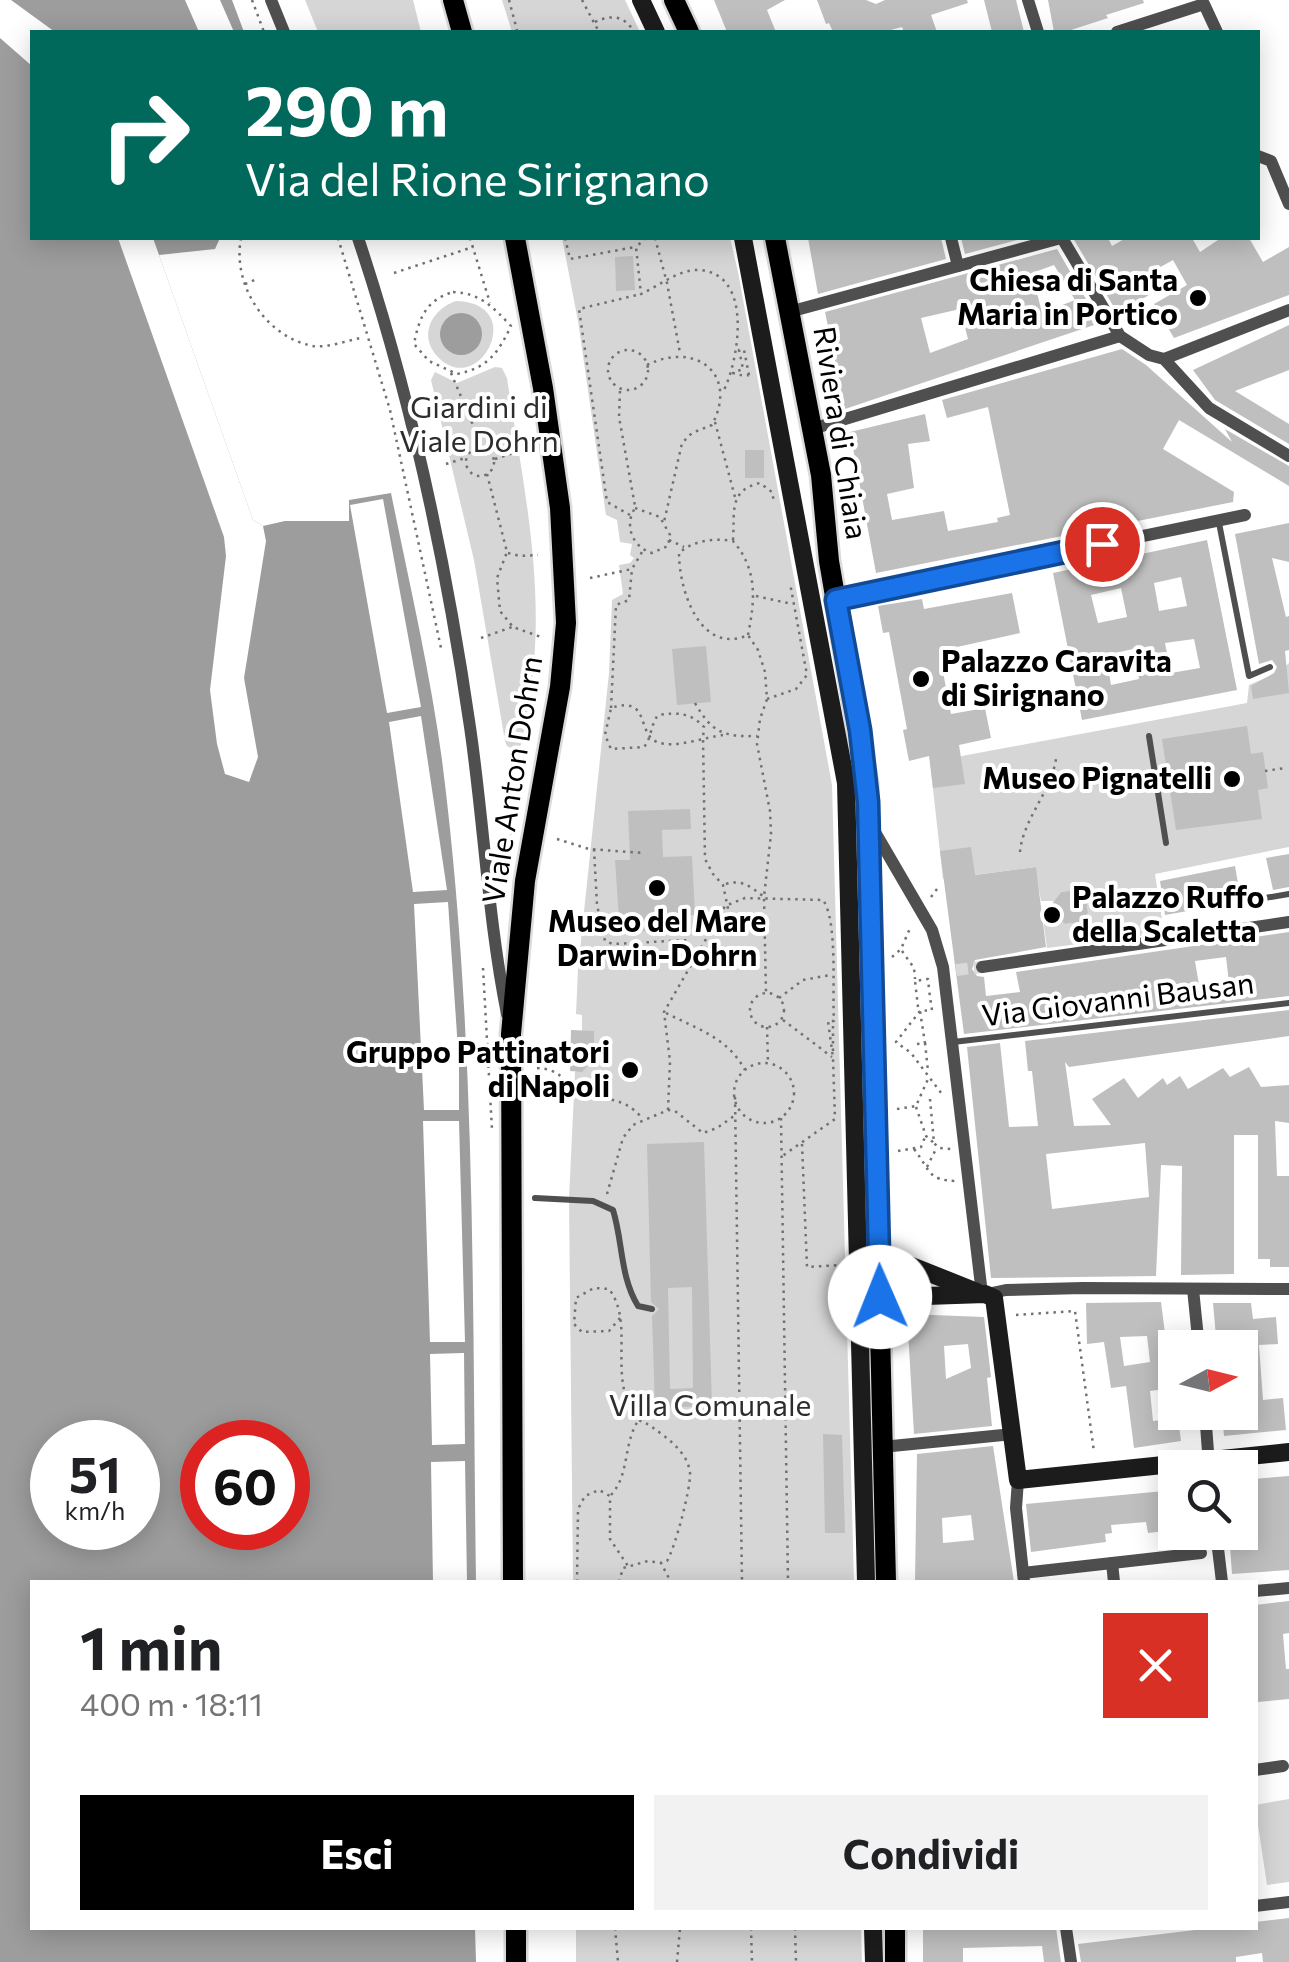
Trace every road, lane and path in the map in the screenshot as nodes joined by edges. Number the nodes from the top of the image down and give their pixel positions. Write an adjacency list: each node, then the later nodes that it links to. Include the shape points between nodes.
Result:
1 (252, 0): 10 (path)
2 (271, 0): 11 (street)
3 (453, 0): 12 (main road)
4 (508, 0): 13 (path)
5 (582, 0): 9 (path)
6 (641, 0): 16 (street)
7 (674, 0): 17 (main road)
8 (1028, 0): 18 (street)
9 (595, 22): 14 (path); 15 (path, via 614,17)
10 (263, 30)
11 (283, 30)
12 (461, 30)
13 (517, 30)
14 (598, 30)
15 (633, 30)
16 (655, 30)
17 (688, 30)
18 (1037, 30)
19 (1122, 30): 20 (street, via 1204,4)
20 (1215, 30)
21 (1260, 157): 22 (street, via 1271,161)
22 (1289, 204)
23 (241, 240): 42 (path)
24 (339, 240): 88 (path, via 390,410)
25 (359, 240): 136 (street, via 428,495 470,727)
26 (471, 240): 36 (path)
27 (515, 240): 136 (main road, Viale Anton Dohrn, via 560,508 566,623 525,881)
28 (565, 240): 37 (path, via 570,259)
29 (644, 240): 37 (path)
30 (656, 240): 41 (path)
31 (743, 240): 173 (street, via 846,783)
32 (775, 240): 46 (main road, Riviera di Chiaia)
33 (952, 240): 38 (street)
34 (1055, 240): 38 (street)
35 (1063, 240): 47 (street)
36 (473, 246): 39 (path); 44 (path)
37 (636, 247): 43 (path)
38 (958, 266): 46 (street)
39 (394, 273)
40 (258, 278): 42 (path)
41 (668, 283): 43 (path); 49 (path); 53 (path, via 698,270 730,287 738,320)
42 (246, 284): 48 (path, via 260,314 291,337 316,346)
43 (641, 294): 68 (path, via 578,309 607,502)
44 (492, 306): 52 (path, via 511,326 498,353 483,366); 52 (path, via 471,293 453,292 438,297 419,318 414,344)
45 (1289, 310): 50 (street)
46 (790, 312): 57 (main road, Riviera di Chiaia)
47 (1120, 336): 50 (street); 57 (street)
48 (360, 338)
49 (680, 356): 51 (path); 55 (path, via 705,365)
50 (1164, 359): 60 (street, via 1209,408)
51 (647, 365): 54 (path, via 642,384); 54 (path, via 635,352 617,354 608,370)
52 (450, 372): 58 (path)
53 (733, 373): 53 (path, via 748,375 744,350 743,369); 55 (path)
54 (620, 388): 67 (path)
55 (723, 392): 56 (path)
56 (714, 421): 65 (path); 71 (path, via 682,443)
57 (812, 429): 82 (main road, Riviera di Chiaia)
58 (477, 449): 61 (path); 62 (path)
59 (526, 449): 62 (path)
60 (1289, 456)
61 (467, 458): 63 (path); 64 (path, via 473,474)
62 (493, 460): 64 (path)
63 (446, 464)
64 (487, 474): 76 (path)
65 (736, 500): 66 (path, via 747,486 760,483); 73 (path)
66 (775, 504)
67 (635, 508): 68 (path); 71 (path)
68 (630, 515): 75 (path, via 630,530)
69 (1245, 516): 70 (street)
70 (1219, 520): 82 (street); 89 (lane, via 1249,676)
71 (664, 522): 72 (path)
72 (669, 540): 74 (path); 75 (path, via 660,551)
73 (733, 541): 74 (path); 81 (path, via 744,554)
74 (685, 548): 85 (path, via 678,553 682,584 702,627 732,640)
75 (643, 550): 78 (path)
76 (507, 552): 77 (path); 84 (path, via 496,599)
77 (538, 555)
78 (632, 569): 79 (path); 92 (path, via 629,600 616,605)
79 (590, 578)
80 (789, 579): 83 (path)
81 (754, 595): 83 (path); 85 (path)
82 (836, 600): 102 (main road, Riviera di Chiaia)
83 (793, 605): 90 (path, via 807,675 796,689)
84 (513, 626): 86 (path); 87 (path)
85 (748, 634): 90 (path, via 765,672)
86 (541, 637)
87 (481, 638)
88 (442, 653)
89 (1270, 668)
90 (767, 699): 94 (path)
91 (695, 704): 93 (path)
92 (611, 708): 96 (path, via 633,706); 96 (path, via 605,735 611,749 644,748)
93 (723, 735): 94 (path); 97 (path)
94 (758, 736): 112 (path, via 770,812)
95 (1149, 736): 104 (lane)
96 (651, 738): 97 (path); 97 (path, via 658,715 669,713 691,715 704,728)
97 (703, 738): 109 (path, via 706,859)
98 (1056, 759): 106 (path)
99 (1285, 768): 100 (path)
100 (1266, 771)
101 (511, 795): 108 (path)
102 (869, 822): 137 (street, via 950,971); 166 (main road, Riviera di Chiaia)
103 (557, 839): 105 (path)
104 (1166, 844)
105 (594, 849): 107 (path); 119 (path, via 606,941)
106 (1020, 852)
107 (643, 853)
108 (512, 854)
109 (723, 885): 112 (path, via 748,884); 114 (path)
110 (940, 886): 115 (path)
111 (1289, 894): 113 (lane)
112 (764, 897): 114 (path); 118 (path); 124 (path, via 822,900 828,908)
113 (1235, 903)
114 (725, 906): 118 (path, via 730,918); 132 (path)
115 (924, 906)
116 (916, 915): 120 (path)
117 (1289, 922): 123 (street)
118 (765, 928): 128 (path)
119 (690, 940)
120 (902, 949): 121 (path); 125 (path)
121 (892, 956)
122 (482, 964): 157 (path)
123 (982, 966)
124 (831, 975): 129 (path, via 803,980); 140 (path)
125 (916, 981): 127 (path, via 928,980); 131 (path)
126 (936, 989): 127 (path)
127 (929, 990): 131 (path, via 932,1010)
128 (766, 993): 129 (path); 135 (path, via 750,1008 752,1019)
129 (779, 998): 133 (path)
130 (1289, 1003): 137 (lane, Via Giovanni Bausan)
131 (919, 1009): 138 (path); 144 (path, via 896,1042)
132 (664, 1012): 143 (path, via 724,1043); 150 (path)
133 (782, 1019): 135 (path); 140 (path)
134 (832, 1026): 140 (path)
135 (767, 1027): 141 (path)
136 (511, 1034): 194 (main road, Viale Anton Dohrn)
137 (952, 1042): 170 (street)
138 (924, 1043): 139 (path); 144 (path)
139 (918, 1044)
140 (833, 1058): 155 (path, via 834,1119)
141 (768, 1064): 143 (path); 152 (path, via 793,1084 792,1103)
142 (537, 1068): 153 (path, via 624,1102)
143 (746, 1070): 146 (path)
144 (929, 1076): 145 (path); 148 (path)
145 (942, 1093)
146 (735, 1097): 151 (path); 152 (path, via 752,1120)
147 (930, 1099): 156 (path)
148 (916, 1106): 149 (path); 154 (path)
149 (897, 1109)
150 (668, 1110): 151 (path, via 703,1133); 153 (path)
151 (736, 1114): 198 (path)
152 (781, 1118): 161 (path)
153 (644, 1119): 165 (path, via 623,1138)
154 (926, 1136): 156 (path); 158 (path)
155 (802, 1142): 161 (path); 167 (path, via 808,1267)
156 (936, 1144): 159 (path); 162 (path)
157 (492, 1145)
158 (914, 1149): 160 (path); 162 (path)
159 (957, 1150)
160 (898, 1151)
161 (781, 1157): 199 (path)
162 (927, 1167): 163 (path, via 936,1181)
163 (960, 1182)
164 (535, 1198): 165 (lane)
165 (604, 1205): 174 (lane, via 620,1230 626,1287 638,1306)
166 (879, 1253): 170 (street); 171 (main road, Riviera di Chiaia)
167 (834, 1265)
168 (1193, 1289): 169 (street); 170 (street); 178 (street)
169 (1289, 1290)
170 (983, 1294): 171 (street); 180 (street, via 997,1306)
171 (880, 1297): 173 (street); 181 (main road, Riviera di Chiaia)
172 (1074, 1302): 175 (path)
173 (858, 1303): 200 (street)
174 (652, 1308)
175 (1075, 1311): 176 (path); 183 (path)
176 (1009, 1316)
177 (620, 1318): 177 (path, via 608,1289 576,1298 574,1324 582,1332 608,1331); 179 (path, via 618,1352)
178 (1197, 1330)
179 (638, 1421): 187 (path, via 624,1475); 190 (path, via 676,1445 690,1468 673,1552)
180 (1013, 1434): 181 (street); 186 (street)
181 (882, 1447): 201 (main road, Riviera di Chiaia)
182 (1289, 1452): 184 (street)
183 (1094, 1454)
184 (1258, 1457)
185 (1158, 1468): 186 (street)
186 (1018, 1480): 193 (street)
187 (610, 1496): 192 (path, via 610,1539); 195 (path, via 600,1490 578,1508)
188 (1218, 1550): 203 (street)
189 (1202, 1552): 191 (street)
190 (660, 1563): 192 (path); 197 (path)
191 (1112, 1563): 193 (street); 202 (street)
192 (628, 1566): 196 (path)
193 (1024, 1578)
194 (513, 1580)
195 (578, 1580)
196 (620, 1580)
197 (670, 1580)
198 (742, 1580)
199 (788, 1580)
200 (866, 1580)
201 (886, 1580)
202 (1114, 1580)
203 (1222, 1580)
204 (1289, 1588): 205 (street)
205 (1258, 1591)
206 (1283, 1766): 207 (street)
207 (1258, 1770)
208 (1289, 1902): 209 (street)
209 (1258, 1906)
210 (516, 1930): 218 (main road)
211 (615, 1930): 219 (path)
212 (680, 1930): 220 (path)
213 (750, 1930): 221 (path)
214 (795, 1930): 222 (path)
215 (873, 1930): 223 (street)
216 (895, 1930): 224 (main road)
217 (1066, 1930): 225 (street)
218 (516, 1962)
219 (618, 1962)
220 (677, 1962)
221 (752, 1962)
222 (796, 1962)
223 (874, 1962)
224 (895, 1962)
225 (1071, 1962)

